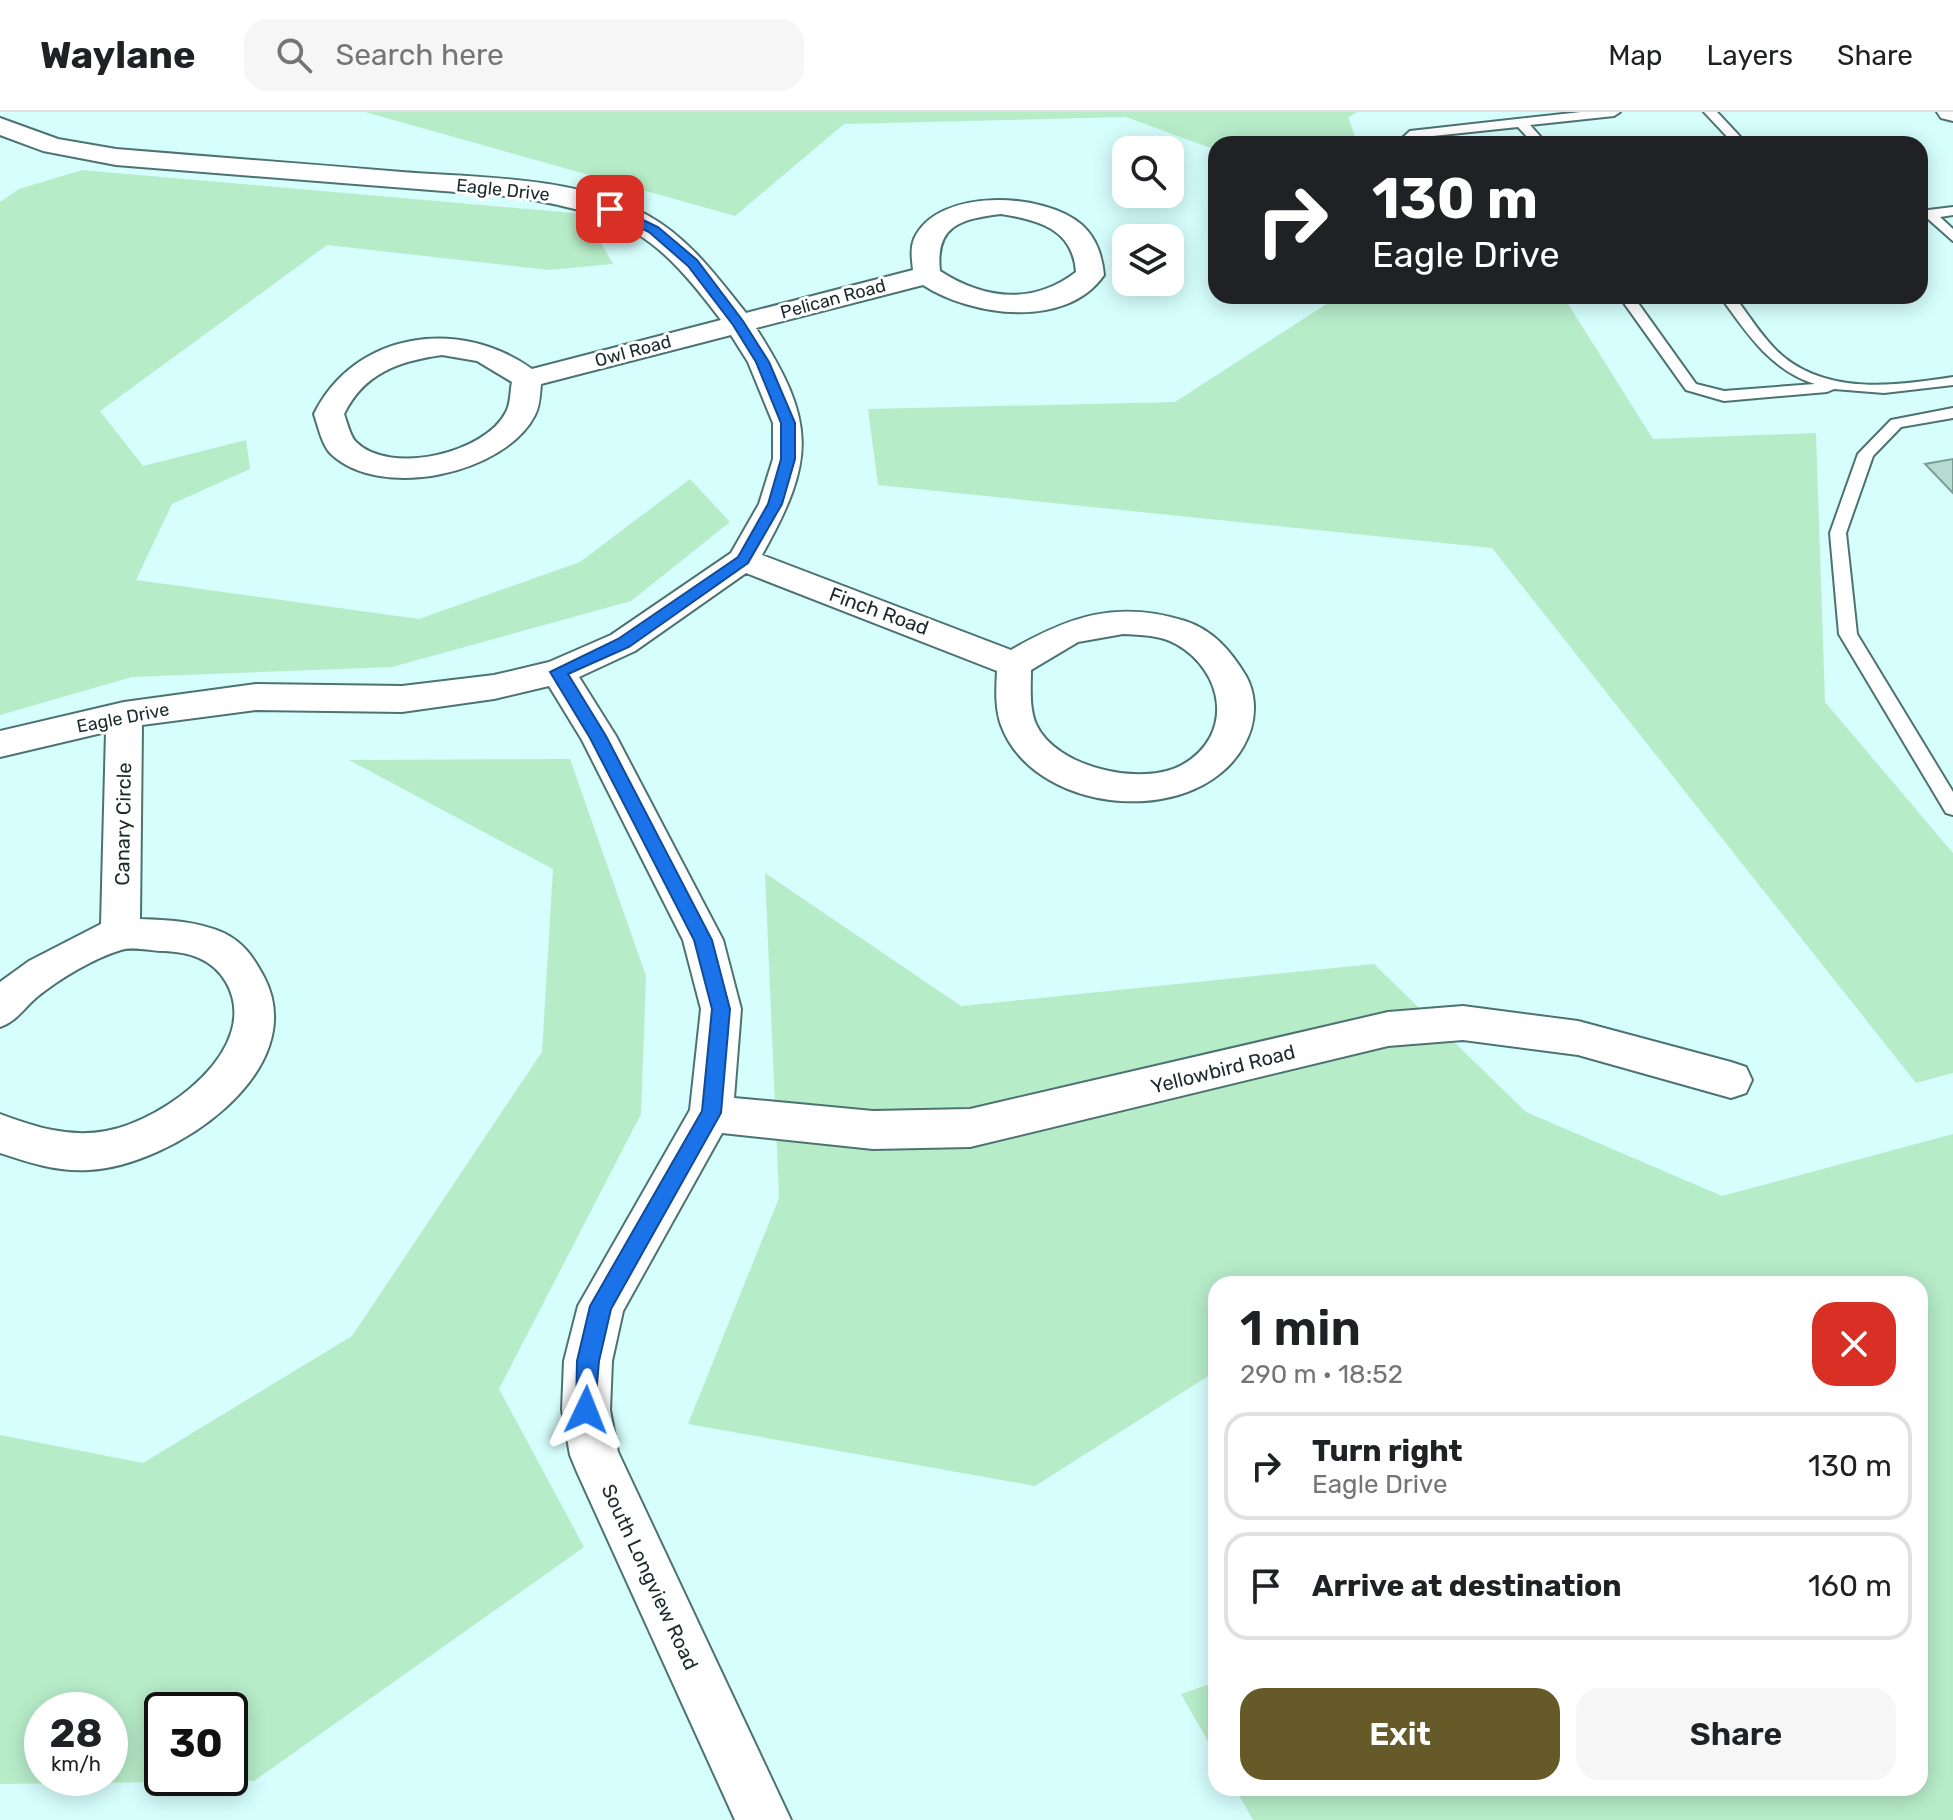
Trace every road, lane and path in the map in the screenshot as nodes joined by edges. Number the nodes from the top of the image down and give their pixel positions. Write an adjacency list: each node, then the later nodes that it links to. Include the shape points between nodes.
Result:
1 (1614, 112): 3 (lane)
2 (1710, 112): 7 (lane)
3 (1521, 123): 5 (lane); 6 (lane)
4 (0, 126): 15 (street, Eagle Drive, via 52,146 116,157 518,189 584,201 653,230 692,263)
5 (1409, 136)
6 (1533, 136)
7 (1733, 136)
8 (1953, 211): 9 (lane)
9 (1928, 214)
10 (1928, 216): 11 (lane)
11 (1953, 237)
12 (927, 275): 12 (street, via 977,300 1032,304 1075,289 1090,275 1091,255 1082,236 1068,226 1022,209 980,208 959,214 928,236); 15 (street, Pelican Road)
13 (1632, 304): 18 (lane, via 1691,387 1724,396)
14 (1733, 304): 18 (lane, via 1775,357 1799,375)
15 (739, 324): 16 (street, Owl Road); 20 (street, Eagle Drive, via 763,362 788,423 782,483)
16 (527, 379): 16 (street, via 496,356 471,348 411,350 381,359 351,378 329,414 342,447 381,467 450,462 495,441 514,423 522,412)
17 (1953, 381): 18 (lane, via 1919,387)
18 (1839, 387)
19 (1953, 413): 25 (lane, via 1896,423 1866,454 1838,533 1848,634)
20 (743, 560): 21 (street, Finch Road); 22 (street, Eagle Drive, via 623,643)
21 (1014, 664): 21 (street, via 1020,728 1037,753 1091,783 1126,787 1179,781 1199,773 1218,755 1237,726 1235,685 1224,666 1186,634 1159,625 1123,622 1069,632)
22 (558, 672): 23 (street, Eagle Drive, via 402,699 256,697); 29 (street, South Longview Road, via 598,736 703,940 721,1009)
23 (124, 715): 24 (street, Eagle Drive); 26 (street, Canary Circle)
24 (0, 744)
25 (1953, 808)
26 (120, 933): 27 (street, via 27,982); 30 (street, via 195,939 228,954 251,983 257,1016 253,1037 235,1069 181,1119 108,1150 31,1147)
27 (0, 1010)
28 (1731, 1080): 29 (street, Yellowbird Road, via 1578,1038 1463,1023 1388,1029 970,1128 911,1133 827,1129)
29 (711, 1113): 31 (street, South Longview Road, via 601,1306 588,1361 586,1410 594,1455)
30 (0, 1133)
31 (763, 1820)

